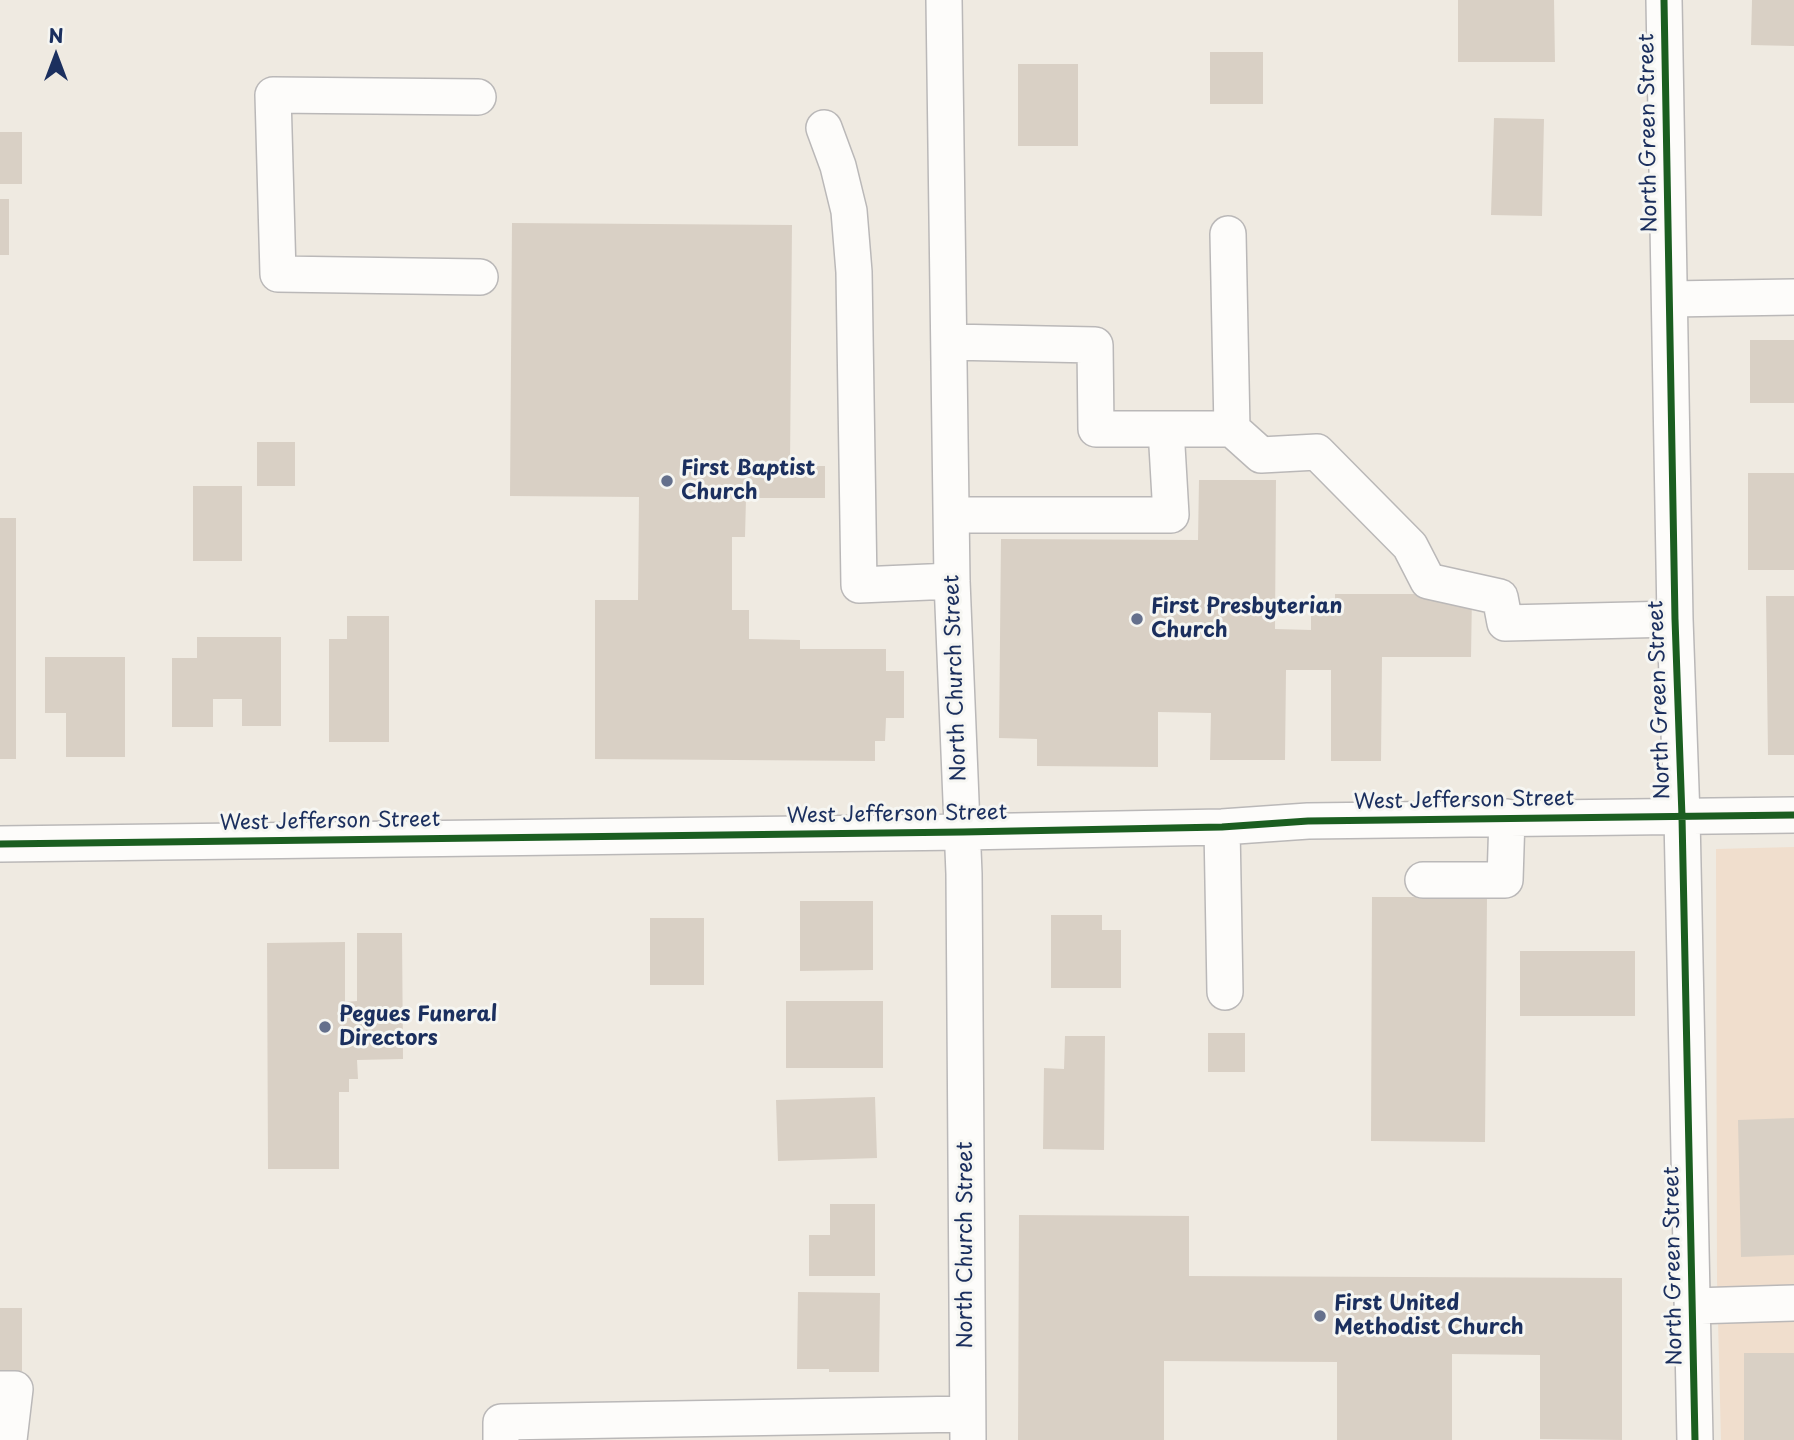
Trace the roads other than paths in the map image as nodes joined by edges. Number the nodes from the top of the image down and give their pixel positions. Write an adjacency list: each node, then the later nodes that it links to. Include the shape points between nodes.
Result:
1 (944, 0): 9 (street, North Church Street)
2 (1664, 0): 8 (street, North Green Street)
3 (478, 97): 6 (street, via 273,95 278,274)
4 (824, 128): 13 (street, via 849,211 854,272 859,585)
5 (1228, 234): 11 (street)
6 (480, 276)
7 (1794, 297): 8 (street)
8 (1670, 299): 14 (street, North Green Street)
9 (949, 342): 10 (street, via 1095,345 1096,429); 12 (street, North Church Street)
10 (1166, 429): 11 (street); 12 (street, via 1171,514)
11 (1232, 429): 14 (street, via 1261,455 1317,452 1410,546 1428,581 1500,597 1505,623)
12 (952, 514): 13 (street, North Church Street)
13 (952, 581): 19 (street, North Church Street)
14 (1675, 619): 17 (street, North Green Street)
15 (1794, 815): 17 (street, West Jefferson Street)
16 (1507, 817): 17 (street, West Jefferson Street); 18 (street, West Jefferson Street); 21 (street, via 1505,880)
17 (1682, 817): 24 (street, North Green Street)
18 (1222, 827): 19 (street, West Jefferson Street); 22 (street)
19 (962, 832): 20 (street, West Jefferson Street); 26 (street, North Church Street)
20 (0, 844)
21 (1423, 880)
22 (1225, 992)
23 (1794, 1303): 24 (street)
24 (1693, 1306): 29 (street, North Green Street)
25 (0, 1389): 27 (street, via 15,1389)
26 (967, 1427): 28 (street, via 501,1422)
27 (9, 1440)
28 (502, 1440)
29 (1695, 1440)

